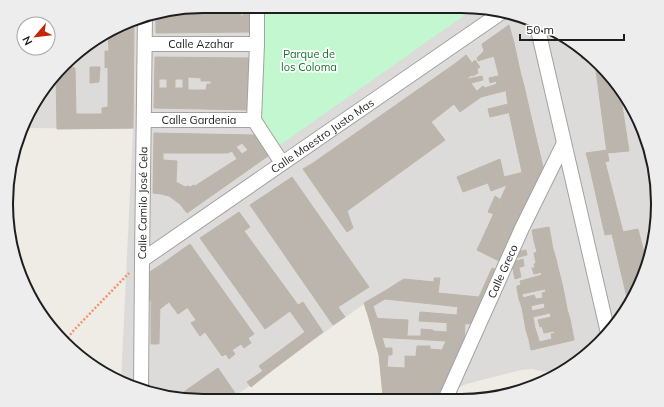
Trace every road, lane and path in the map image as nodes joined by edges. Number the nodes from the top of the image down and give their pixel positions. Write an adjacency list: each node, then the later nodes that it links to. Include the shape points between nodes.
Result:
1 (257, 13): 6 (street)
2 (495, 17): 10 (street, Calle Maestro Justo Mas)
3 (145, 22): 5 (street, Calle Camilo José Cela)
4 (538, 30): 9 (street)
5 (145, 44): 6 (street, Calle Azahar); 7 (street, Calle Camilo José Cela)
6 (257, 44): 8 (street)
7 (144, 120): 8 (street, Calle Gardenia); 11 (street, Calle Camilo José Cela)
8 (254, 120): 10 (street)
9 (564, 143): 12 (street); 15 (street, Calle Greco, via 522,228)
10 (282, 163): 11 (street, Calle Maestro Justo Mas)
11 (142, 260): 13 (path); 14 (street, Calle Camilo José Cela)
12 (606, 326)
13 (68, 337)
14 (142, 384)
15 (448, 394)

